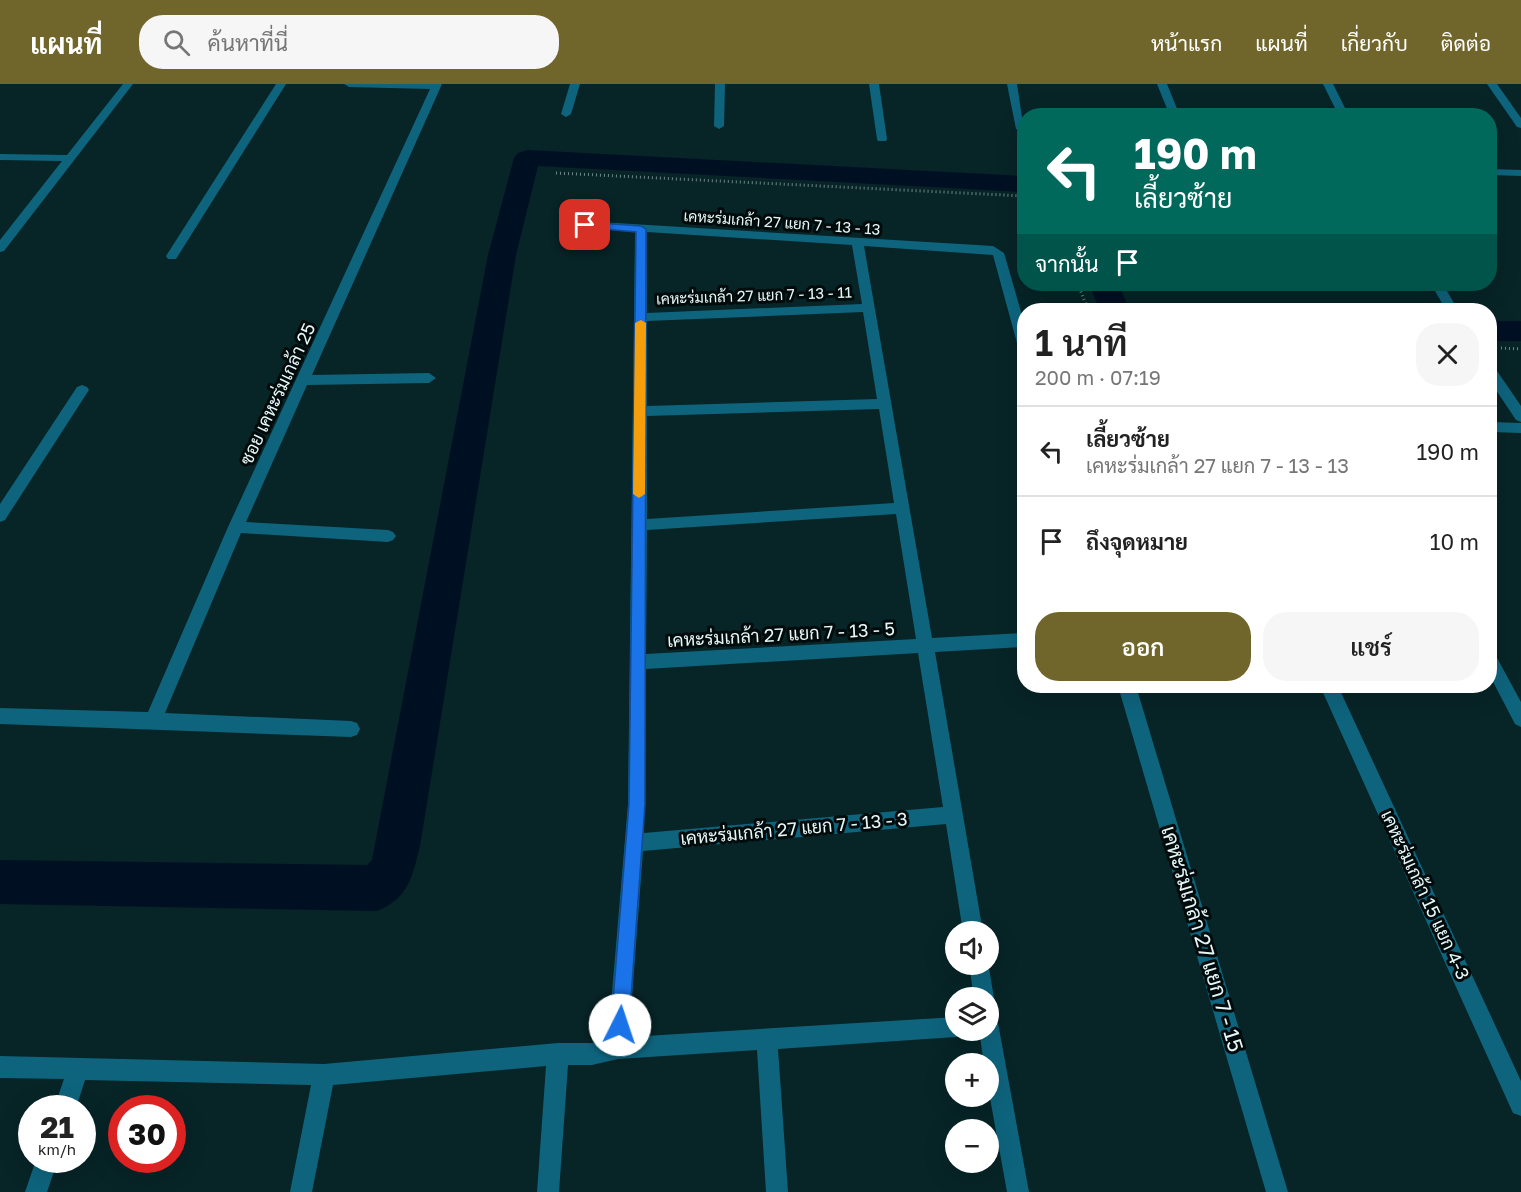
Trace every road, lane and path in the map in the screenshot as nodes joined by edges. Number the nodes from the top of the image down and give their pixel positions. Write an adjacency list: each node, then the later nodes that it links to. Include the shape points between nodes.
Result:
1 (128, 84): 20 (street)
2 (281, 84): 29 (street)
3 (349, 84): 11 (street)
4 (575, 84): 15 (street)
5 (720, 84): 17 (street)
6 (874, 84): 18 (street)
7 (1012, 84): 14 (street)
8 (1162, 84): 12 (street)
9 (1328, 84): 13 (street)
10 (1492, 84): 16 (street)
11 (437, 85): 36 (street, ซอย เคหะร่มเกล้า 25)
12 (1172, 108)
13 (1340, 108)
14 (1017, 109)
15 (566, 114)
16 (1521, 125)
17 (719, 126)
18 (882, 139)
19 (0, 157): 20 (street)
20 (70, 158): 28 (street)
21 (1497, 172): 23 (street)
22 (556, 173): 24 (path)
23 (1521, 173)
24 (1017, 195)
25 (566, 224): 26 (street, เคหะร่มเกล้า 27 แยก 7 - 13 - 13)
26 (641, 229): 27 (street, เคหะร่มเกล้า 27 แยก 7 - 13 - 13); 31 (street)
27 (858, 243): 30 (street); 32 (street, เคหะร่มเกล้า 27 แยก 7 - 13 - 13, via 995,251)
28 (0, 248)
29 (172, 256)
30 (869, 308): 31 (street, เคหะร่มเกล้า 27 แยก 7 - 13 - 11); 39 (street)
31 (641, 317): 40 (street)
32 (1017, 321)
33 (1500, 348): 34 (path)
34 (1521, 349)
35 (429, 378): 36 (street)
36 (305, 380): 47 (street, ซอย เคหะร่มเกล้า 25)
37 (1497, 381): 41 (street)
38 (82, 390): 45 (street)
39 (885, 404): 40 (street); 44 (street)
40 (640, 411): 46 (street)
41 (1521, 417)
42 (1497, 427): 43 (street)
43 (1521, 428)
44 (902, 508): 46 (street); 50 (street)
45 (0, 516)
46 (639, 525): 51 (street)
47 (236, 527): 48 (street); 57 (street, ซอย เคหะร่มเกล้า 25)
48 (388, 536)
49 (1017, 640): 50 (street, เคหะร่มเกล้า 27 แยก 7 - 13 - 5)
50 (925, 646): 51 (street, เคหะร่มเกล้า 27 แยก 7 - 13 - 5); 59 (street)
51 (638, 662): 60 (street)
52 (1497, 675): 56 (street)
53 (1129, 693): 78 (street, เคหะร่มเกล้า 27 แยก 7 - 15)
54 (1332, 693): 71 (street, เคหะร่มเกล้า 15 แยก 4-3)
55 (0, 716): 57 (street)
56 (1521, 718)
57 (153, 720): 58 (street)
58 (351, 729)
59 (954, 815): 60 (street, เคหะร่มเกล้า 27 แยก 7 - 13 - 3); 61 (street)
60 (634, 843): 65 (street)
61 (971, 921)
62 (945, 1028): 63 (street)
63 (767, 1041): 65 (street); 76 (street)
64 (992, 1041): 77 (street)
65 (618, 1048): 66 (street, via 592,1054)
66 (558, 1054): 69 (street); 75 (street)
67 (0, 1067): 68 (street)
68 (78, 1070): 69 (street); 70 (street)
69 (324, 1075): 74 (street)
70 (69, 1095)
71 (1521, 1105)
72 (43, 1173): 73 (street)
73 (36, 1192)
74 (301, 1192)
75 (548, 1192)
76 (777, 1192)
77 (1018, 1192)
78 (1278, 1192)

